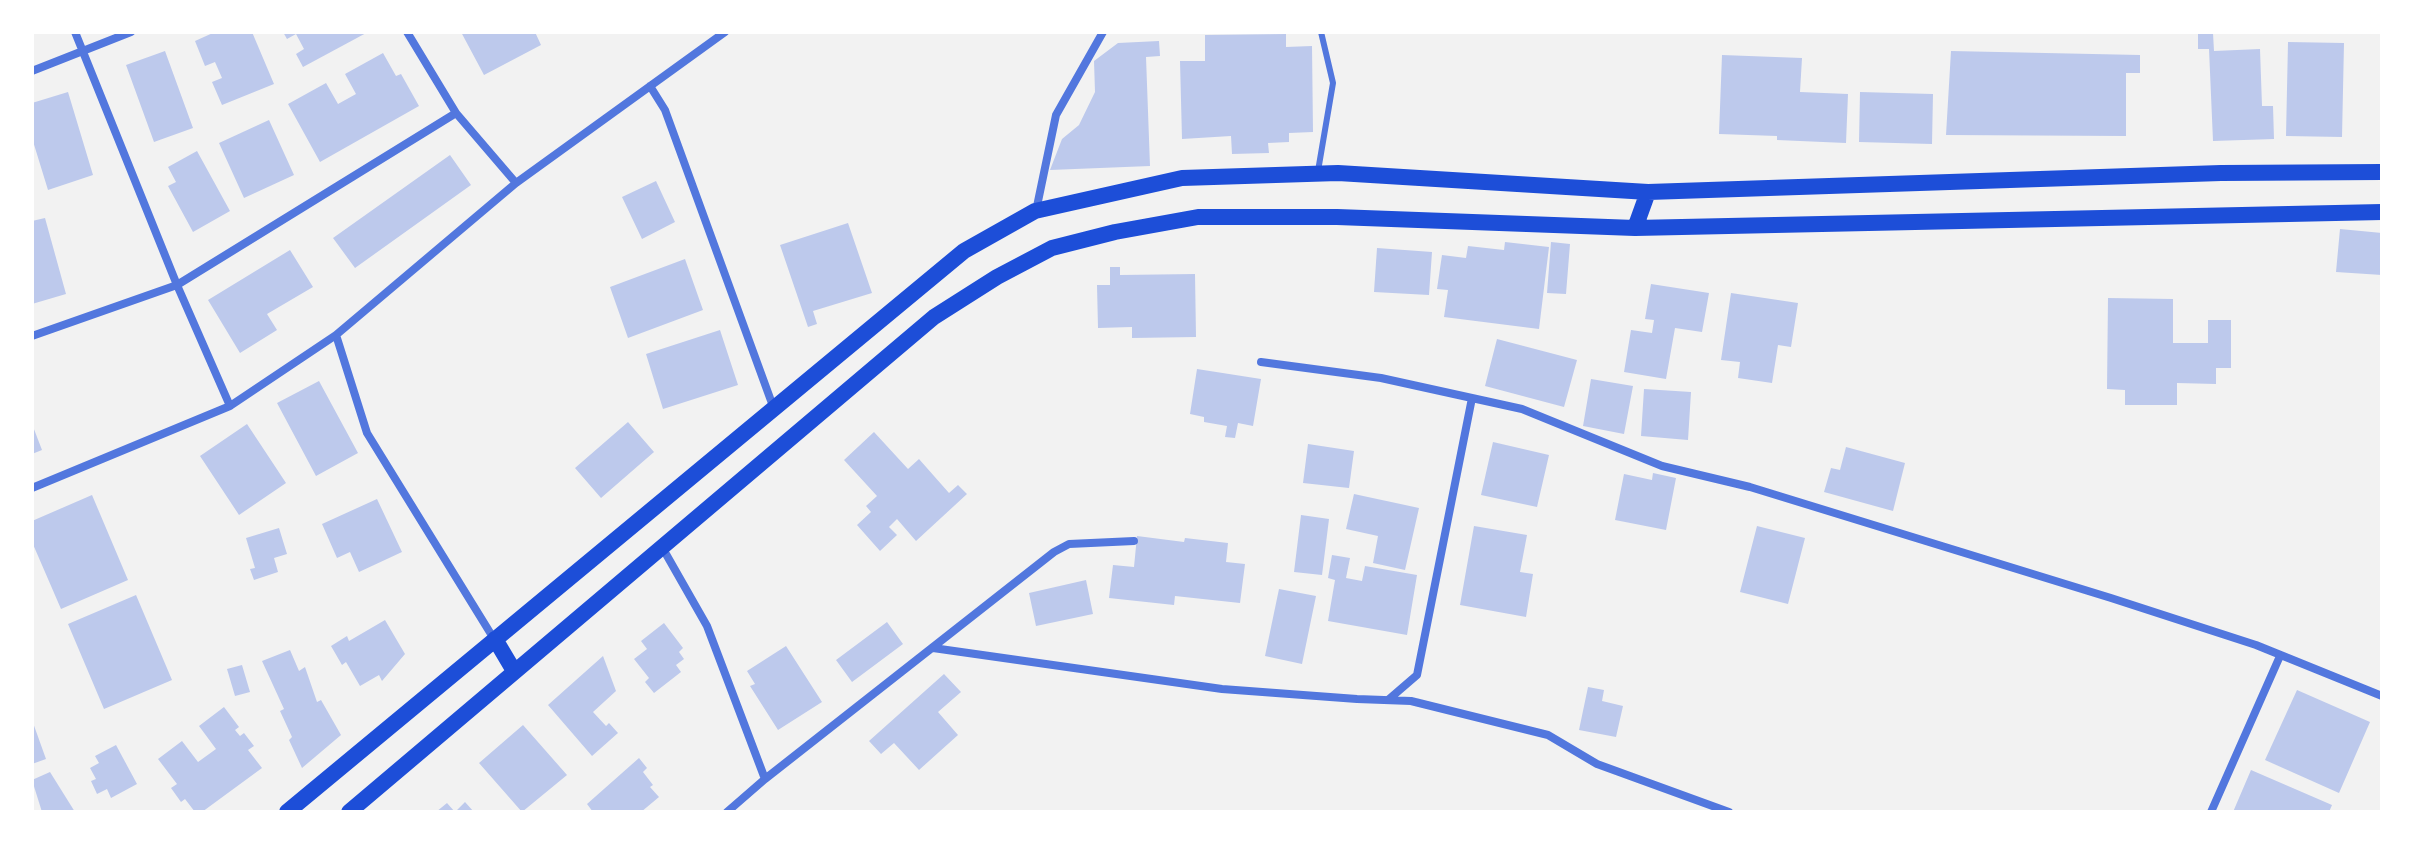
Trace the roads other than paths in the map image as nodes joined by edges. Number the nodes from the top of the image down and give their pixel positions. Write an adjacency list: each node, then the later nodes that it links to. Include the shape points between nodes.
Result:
1 (75, 32): 7 (street)
2 (131, 32): 7 (street)
3 (407, 32): 10 (street)
4 (725, 32): 9 (street)
5 (1103, 32): 15 (street, via 1056,115)
6 (1321, 32): 12 (lane, via 1333,83)
7 (83, 52): 8 (street); 18 (street)
8 (32, 71)
9 (650, 86): 13 (street); 24 (street, via 665,110)
10 (456, 113): 13 (street); 18 (street)
11 (2382, 172): 14 (main road)
12 (1317, 174): 14 (main road); 15 (main road, via 1182,178)
13 (516, 183): 19 (street)
14 (1648, 192): 17 (main road)
15 (1035, 211): 24 (main road, via 964,251)
16 (2382, 212): 17 (main road)
17 (1635, 228): 27 (main road, via 1198,217 1052,248 934,317)
18 (177, 285): 20 (street); 23 (street)
19 (336, 335): 23 (street); 28 (street, via 367,433)
20 (32, 336)
21 (1261, 362): 22 (street, via 1381,378)
22 (1472, 398): 30 (street, via 1522,409 1662,466 1852,517); 33 (street, via 1417,675)
23 (230, 406): 25 (street)
24 (775, 409): 28 (main road)
25 (32, 488)
26 (1134, 541): 29 (street, via 1069,544)
27 (662, 547): 31 (main road); 34 (street, via 707,626)
28 (495, 639): 31 (main road); 35 (main road)
29 (933, 648): 33 (street, via 1222,689); 34 (street)
30 (2280, 656): 32 (street); 39 (street)
31 (514, 671): 36 (main road)
32 (2382, 696)
33 (1387, 700): 38 (street, via 1411,701 1548,735 1597,764)
34 (765, 779): 37 (street)
35 (287, 812)
36 (349, 812)
37 (727, 812)
38 (1729, 812)
39 (2211, 812)

